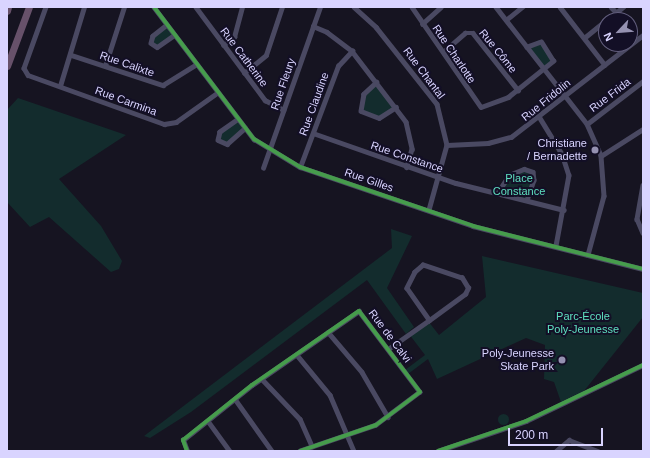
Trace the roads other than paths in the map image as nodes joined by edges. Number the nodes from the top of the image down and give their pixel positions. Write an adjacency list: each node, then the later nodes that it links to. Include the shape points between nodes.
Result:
1 (8, 7): 19 (highway)
2 (29, 7): 36 (highway)
3 (46, 7): 42 (street, Rue Carmina, via 25,72)
4 (84, 7): 33 (street)
5 (124, 7): 37 (street)
6 (154, 7): 23 (street, Rue Gilles)
7 (196, 7): 29 (street, Rue Catherine)
8 (242, 7): 29 (street, via 234,37)
9 (282, 7): 39 (street, via 266,55)
10 (320, 7): 24 (street, Rue Fleury)
11 (412, 7): 22 (street, Rue Charlotte)
12 (441, 7): 22 (street)
13 (496, 7): 21 (street)
14 (522, 7): 21 (street)
15 (560, 7): 28 (street)
16 (611, 7): 20 (street)
17 (623, 7): 20 (street)
18 (358, 8): 54 (street, Rue Chantal, via 410,67 437,104)
19 (7, 11)
20 (616, 12)
21 (506, 20): 30 (street)
22 (422, 24): 32 (street, Rue Charlotte)
23 (167, 25): 26 (street, Rue Gilles); 26 (street, via 152,36 151,43 156,46 163,44)
24 (313, 26): 31 (street, via 327,32); 47 (street, Rue Fleury)
25 (598, 27): 28 (street)
26 (174, 35): 34 (street, Rue Gilles)
27 (643, 36): 35 (street, Rue Fridolin)
28 (584, 38): 35 (street)
29 (223, 45): 39 (street, Rue Catherine)
30 (527, 47): 38 (street); 38 (street, via 539,40 549,51 553,61)
31 (352, 51): 41 (street); 53 (street, Rue Claudine, via 338,66)
32 (443, 52): 43 (street, Rue Charlotte, via 481,107 495,104); 43 (street, Rue Côme, via 465,33 473,33)
33 (71, 55): 37 (street, Rue Calixte); 42 (street)
34 (196, 64): 37 (street, Rue Calixte, via 163,85); 44 (street, Rue Gilles)
35 (605, 65): 45 (street, Rue Fridolin)
36 (7, 66)
37 (105, 66)
38 (545, 68): 43 (street, Rue Charlotte); 45 (street)
39 (244, 73): 47 (street, Rue Catherine, via 265,100)
40 (643, 81): 50 (street, Rue Frida)
41 (377, 82): 46 (street); 46 (street, via 364,94 361,111 379,118)
42 (60, 86): 44 (street, Rue Carmina, via 164,124 176,122)
43 (518, 90)
44 (217, 93): 49 (street, Rue Gilles)
45 (566, 95): 48 (street, Rue Fridolin); 50 (street)
46 (396, 107): 58 (street, via 412,141)
47 (284, 110): 55 (street, Rue Fleury)
48 (540, 118): 54 (street, Rue Fridolin, via 511,137 488,143); 65 (street, via 568,171 568,192)
49 (237, 120): 51 (street, Rue Gilles); 51 (street, via 220,132 218,140 227,144)
50 (587, 124): 56 (street)
51 (245, 128): 55 (street, Rue Gilles)
52 (643, 129): 56 (street)
53 (313, 133): 57 (street, Rue Claudine); 58 (street, Rue Constance)
54 (447, 145): 60 (street, Rue Chantal)
55 (269, 149): 57 (street, Rue Gilles); 59 (street, Rue Fleury)
56 (601, 156): 68 (street, via 604,196)
57 (300, 167): 64 (street, Rue Gilles)
58 (407, 167): 60 (street, Rue Constance)
59 (263, 168)
60 (440, 178): 62 (street, Rue Constance); 64 (street, Rue Chantal)
61 (643, 185): 66 (street, via 637,219)
62 (498, 192): 63 (street, Rue Constance); 63 (street, via 509,175 524,169 532,172 534,180)
63 (527, 200): 65 (street, Rue Constance)
64 (429, 210): 67 (street, Rue Gilles)
65 (564, 210): 67 (street)
66 (643, 233)
67 (556, 246): 68 (street, Rue Gilles)
68 (588, 255): 69 (street, Rue Gilles)
69 (643, 269)
70 (429, 320): 70 (street, via 468,288 462,278 423,265 415,272 407,288); 72 (street)
71 (328, 332): 72 (street, Rue de Calvi, via 359,311); 73 (street, Rue de Calvi); 77 (street, via 362,372)
72 (388, 349): 77 (street, Rue de Calvi, via 420,392)
73 (297, 356): 75 (street, Rue de Calvi); 79 (street, via 330,395)
74 (643, 365): 87 (street, via 526,421)
75 (262, 379): 76 (street, Rue de Calvi); 80 (street, via 300,419)
76 (235, 399): 78 (street, Rue de Calvi); 84 (street)
77 (388, 417): 79 (street, Rue de Calvi)
78 (208, 421): 82 (street, Rue de Calvi, via 183,440); 83 (street)
79 (349, 434): 80 (street, Rue de Calvi); 86 (street)
80 (312, 446): 85 (street, Rue de Calvi)
81 (595, 450): 88 (street, via 569,440)
82 (187, 451)
83 (230, 451)
84 (272, 451)
85 (300, 451)
86 (354, 451)
87 (438, 451)
88 (556, 451)

